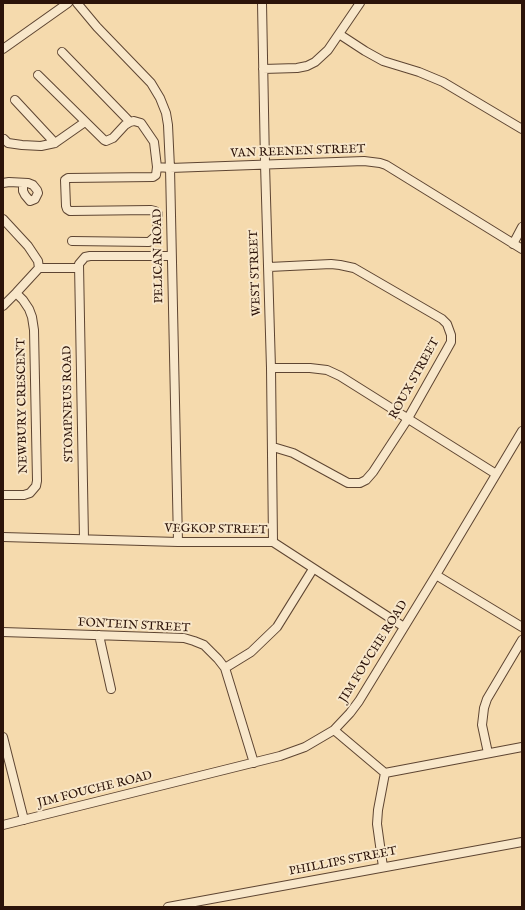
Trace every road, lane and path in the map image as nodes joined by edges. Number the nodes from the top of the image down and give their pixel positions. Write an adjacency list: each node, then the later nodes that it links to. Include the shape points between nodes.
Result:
1 (68, 3): 6 (street)
2 (262, 3): 8 (street, WEST STREET)
3 (360, 3): 5 (street)
4 (82, 4): 18 (street, PELICAN ROAD, via 147,78 160,98 168,125)
5 (340, 34): 8 (street, via 320,58 307,66); 13 (street, via 383,61 443,82)
6 (3, 49)
7 (62, 52): 12 (street)
8 (263, 69): 16 (street, WEST STREET)
9 (38, 75): 11 (street)
10 (15, 100): 15 (street)
11 (85, 122): 12 (street, via 106,141); 15 (street)
12 (130, 122): 17 (street, via 141,123 154,142)
13 (522, 129)
14 (4, 139): 15 (street, via 8,143 22,145)
15 (55, 144)
16 (265, 164): 18 (street, VAN REENEN STREET); 24 (street, VAN REENEN STREET, via 364,161 380,163); 27 (street, WEST STREET)
17 (157, 167): 18 (street, VAN REENEN STREET); 23 (street, via 156,175 153,177 66,180 66,206 70,212 155,211 158,214 157,236 154,239 149,242)
18 (170, 168): 26 (street, PELICAN ROAD)
19 (24, 183): 20 (street)
20 (3, 184)
21 (3, 219): 28 (street, via 28,246 38,261)
22 (522, 227): 24 (street)
23 (72, 241)
24 (513, 244): 25 (street, VAN REENEN STREET)
25 (522, 249)
26 (172, 256): 29 (street, via 90,256 85,257); 40 (street, PELICAN ROAD)
27 (269, 267): 32 (street, WEST STREET); 33 (street, ROUX STREET, via 331,264 348,266 378,281 447,324 451,342)
28 (39, 268): 29 (street); 30 (street)
29 (78, 268): 39 (street, STOMPNEUS ROAD)
30 (16, 293): 31 (street); 37 (street, NEWBURY CRESCENT, via 29,309 34,330 37,482 30,493)
31 (3, 306)
32 (271, 368): 33 (street, via 327,370); 35 (street, WEST STREET)
33 (407, 420): 35 (street, ROUX STREET, via 373,472 360,483 348,483 293,453); 36 (street)
34 (522, 431): 36 (street, JIM FOUCHE ROAD)
35 (272, 447): 41 (street, WEST STREET)
36 (496, 474): 43 (street, JIM FOUCHE ROAD)
37 (3, 495)
38 (3, 537): 39 (street, VEGKOP STREET)
39 (84, 539): 40 (street, VEGKOP STREET)
40 (178, 542): 41 (street, VEGKOP STREET)
41 (273, 542): 42 (street, VEGKOP STREET)
42 (313, 569): 44 (street, VEGKOP STREET); 49 (street, via 277,627 251,652)
43 (436, 575): 44 (street, JIM FOUCHE ROAD); 45 (street)
44 (404, 626): 51 (street, JIM FOUCHE ROAD, via 354,707)
45 (522, 627)
46 (3, 632): 47 (street, FONTEIN STREET)
47 (99, 635): 49 (street, FONTEIN STREET, via 189,639 204,645); 50 (street)
48 (522, 640): 54 (street, via 484,708 482,725)
49 (225, 668): 55 (street, FONTEIN STREET)
50 (112, 689)
51 (334, 730): 55 (street, JIM FOUCHE ROAD, via 305,747); 56 (street)
52 (3, 737): 57 (street)
53 (522, 746): 54 (street)
54 (488, 753): 56 (street)
55 (254, 763): 57 (street, JIM FOUCHE ROAD)
56 (385, 773): 60 (street, via 377,824)
57 (24, 820): 58 (street, JIM FOUCHE ROAD)
58 (3, 825)
59 (522, 842): 60 (street, PHILLIPS STREET)
60 (383, 867): 61 (street, PHILLIPS STREET)
61 (168, 907)

